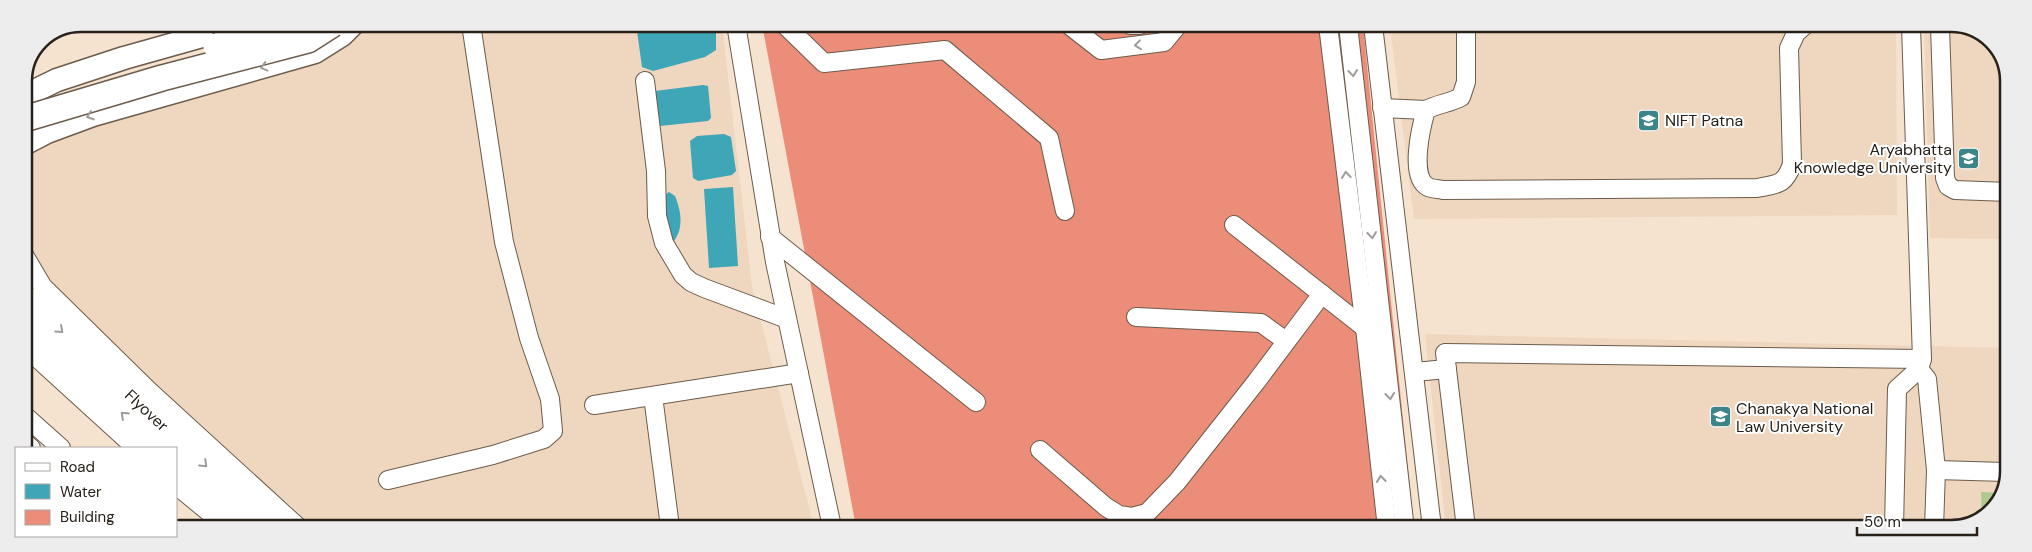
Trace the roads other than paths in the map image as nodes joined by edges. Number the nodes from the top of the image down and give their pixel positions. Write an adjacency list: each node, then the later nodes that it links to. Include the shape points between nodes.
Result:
1 (217, 32): 17 (main road)
2 (265, 32): 20 (highway, bridge)
3 (320, 32): 24 (highway, bridge, via 308,40)
4 (346, 32): 21 (main road, one-way to 21, via 315,52)
5 (472, 32): 55 (street, via 504,242 529,338 550,399 553,431 544,439 493,455)
6 (737, 32): 29 (street)
7 (792, 32): 27 (street, via 824,63 945,50 1049,138)
8 (1078, 32): 9 (street, one-way to 8, via 1164,42 1101,50)
9 (1172, 32)
10 (1329, 32): 36 (street, one-way to 10)
11 (1349, 32): 37 (street, one-way to 37)
12 (1374, 32): 22 (street)
13 (1466, 32): 23 (street, via 1466,82 1461,97)
14 (1797, 32): 23 (street, via 1790,48 1792,164 1788,176 1772,186 1443,190 1427,186 1418,171 1417,158)
15 (1911, 32): 40 (street)
16 (1940, 32): 26 (street, via 1945,178 1948,186 1955,190)
17 (118, 60): 19 (main road, via 57,80); 21 (main road)
18 (645, 81): 34 (street, via 656,171 657,216 664,243 677,267 698,285)
19 (32, 92)
20 (32, 99)
21 (128, 104): 25 (main road, one-way to 25)
22 (1382, 108): 23 (street); 42 (street)
23 (1426, 110)
24 (32, 117)
25 (32, 140)
26 (1999, 192)
27 (1065, 211)
28 (1234, 225): 31 (street)
29 (770, 237): 34 (street); 45 (street)
30 (32, 269): 60 (street, via 50,294)
31 (1322, 294): 36 (street); 38 (street)
32 (33, 305): 59 (highway, Flyover, one-way to 59, via 153,414)
33 (1136, 316): 38 (street, via 1261,323)
34 (787, 319): 43 (street)
35 (33, 327): 50 (highway, Flyover, one-way to 35)
36 (1365, 328): 37 (street); 63 (street, one-way to 36)
37 (1383, 328): 64 (street, one-way to 64)
38 (1286, 341): 51 (street, via 1177,482 1147,513 1132,517 1119,515)
39 (33, 354): 49 (street)
40 (1920, 364): 41 (street, via 1446,353); 53 (street, via 1928,379); 67 (street, via 1897,389)
41 (1447, 369): 42 (street); 66 (street)
42 (1414, 372): 65 (street)
43 (799, 373): 44 (street); 62 (street)
44 (653, 396): 46 (street); 61 (street)
45 (976, 402)
46 (594, 405)
47 (33, 423): 48 (street)
48 (60, 447)
49 (135, 447)
50 (159, 447)
51 (1040, 450)
52 (178, 465): 58 (highway)
53 (1936, 470): 54 (street); 68 (street)
54 (2000, 472)
55 (388, 480)
56 (178, 487): 57 (street)
57 (220, 520)
58 (238, 520)
59 (261, 520)
60 (286, 520)
61 (669, 520)
62 (830, 520)
63 (1387, 520)
64 (1404, 520)
65 (1431, 520)
66 (1465, 520)
67 (1894, 520)
68 (1934, 520)

